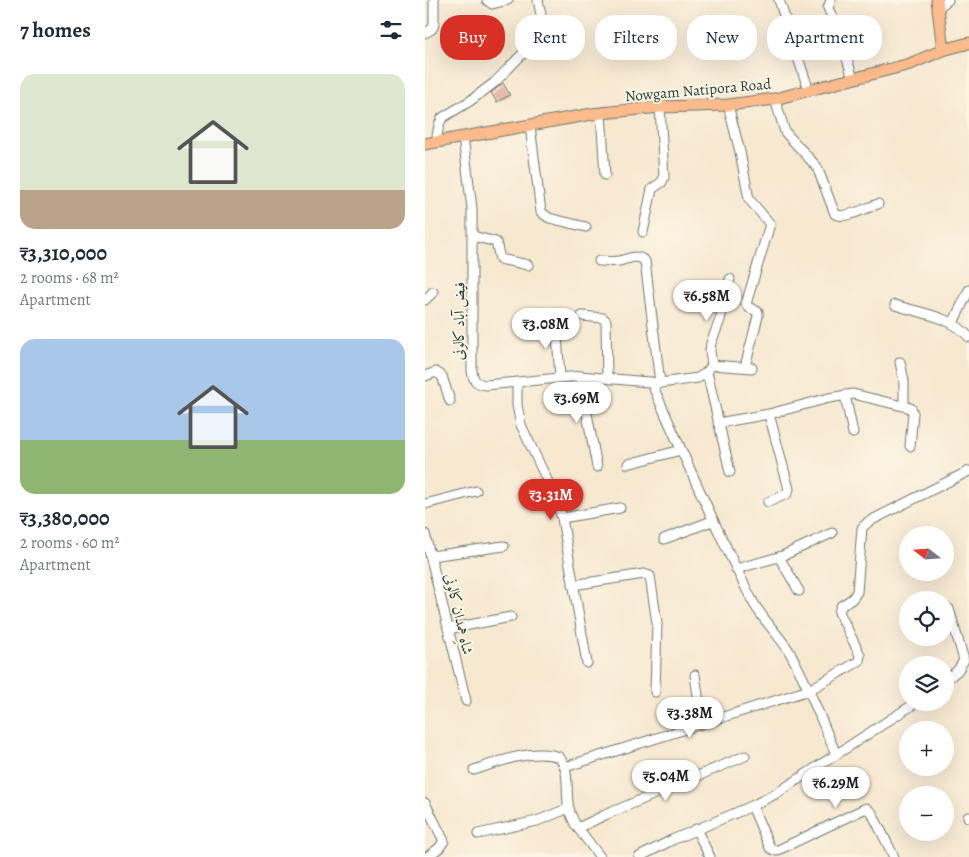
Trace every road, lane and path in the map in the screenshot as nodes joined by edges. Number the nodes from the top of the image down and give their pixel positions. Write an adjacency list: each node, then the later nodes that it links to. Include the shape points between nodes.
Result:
1 (434, 0): 8 (street, via 434,26)
2 (487, 0): 3 (street, via 492,4)
3 (508, 0)
4 (538, 0): 19 (street, via 544,28 542,34 494,83 442,118)
5 (779, 0): 12 (street)
6 (831, 0): 11 (street, via 828,8)
7 (942, 2): 10 (main road)
8 (425, 33)
9 (969, 43): 10 (main road, Nowgam Natipora Road)
10 (943, 50): 11 (main road, Nowgam Natipora Road, via 910,64)
11 (853, 79): 12 (main road, Nowgam Natipora Road)
12 (809, 91): 13 (main road, Nowgam Natipora Road)
13 (775, 100): 14 (main road, Nowgam Natipora Road); 21 (street, via 785,132 817,167 835,214 845,216)
14 (728, 105): 15 (main road, Nowgam Natipora Road); 37 (street, via 749,199 770,224 746,304 758,312 749,368)
15 (660, 107): 16 (main road, Nowgam Natipora Road); 23 (street, via 665,176 652,189)
16 (601, 113): 17 (main road, Nowgam Natipora Road); 20 (street)
17 (530, 126): 18 (main road, Nowgam Natipora Road); 22 (street, via 541,212 549,218)
18 (463, 137): 19 (main road, Nowgam Natipora Road); 24 (street, فیض آباد کالونی)
19 (431, 143)
20 (605, 175)
21 (878, 204)
22 (586, 227)
23 (643, 232)
24 (473, 236): 26 (street, via 496,242 502,261); 43 (street, فیض آباد کالونی, via 473,376 479,384)
25 (599, 261): 42 (street, via 619,261 633,256 645,261)
26 (528, 265)
27 (730, 279): 37 (street, via 710,351)
28 (969, 290): 34 (street)
29 (433, 292): 30 (street)
30 (425, 300)
31 (895, 305): 34 (street)
32 (582, 316): 41 (street, via 606,321)
33 (555, 322): 40 (street)
34 (953, 323): 35 (street)
35 (969, 337)
36 (900, 362): 46 (street)
37 (710, 369): 42 (street, فیض آباد کالونی, via 698,378); 48 (street)
38 (425, 376): 45 (street, via 435,372 442,376)
39 (580, 376): 40 (street, فیض آباد کالونی); 41 (street, فیض آباد کالونی); 53 (street)
40 (560, 377): 43 (street, فیض آباد کالونی)
41 (607, 378): 42 (street, فیض آباد کالونی)
42 (656, 382): 51 (street)
43 (517, 383): 60 (street, via 521,425)
44 (845, 395): 46 (street, via 865,396); 47 (street); 49 (street)
45 (450, 401)
46 (904, 406): 50 (street, via 913,409)
47 (769, 414): 48 (street); 57 (street, via 789,490)
48 (718, 422): 55 (street)
49 (853, 433)
50 (910, 446)
51 (681, 450): 52 (street); 61 (street)
52 (628, 464)
53 (597, 467)
54 (969, 471): 77 (street, via 862,528 857,592 841,606 839,612 861,658)
55 (730, 472)
56 (476, 491): 58 (street)
57 (768, 502)
58 (425, 504)
59 (620, 508): 60 (street)
60 (563, 518): 69 (street)
61 (712, 521): 64 (street); 68 (street)
62 (832, 533): 67 (street)
63 (425, 534): 66 (street, شاہِ ہمدان کالونی)
64 (664, 538)
65 (505, 546): 66 (street)
66 (431, 556): 73 (street, شاہِ ہمدان کالونی)
67 (779, 557): 68 (street); 70 (street)
68 (736, 569): 77 (street, via 759,611 787,648)
69 (573, 585): 74 (street); 78 (street, via 644,574 650,576 657,623)
70 (799, 591)
71 (511, 617): 73 (street)
72 (954, 625): 75 (street, via 964,660)
73 (448, 629): 79 (street, شاہِ ہمدان کالونی)
74 (587, 663)
75 (954, 673)
76 (695, 675): 81 (street)
77 (809, 690): 81 (street); 82 (street)
78 (655, 692)
79 (466, 701)
80 (903, 711): 82 (street)
81 (702, 723): 84 (street)
82 (836, 754): 87 (street)
83 (745, 756): 89 (street)
84 (565, 767): 85 (street, via 555,756 523,756); 88 (street)
85 (474, 770)
86 (425, 804): 92 (street, via 444,841)
87 (752, 806): 90 (street); 96 (street, via 770,848 776,851 866,808 872,813)
88 (569, 808): 89 (street); 91 (street, via 531,823)
89 (578, 828): 93 (street)
90 (696, 829): 94 (street); 95 (street)
91 (478, 834)
92 (427, 857)
93 (600, 857)
94 (639, 857)
95 (710, 857)
96 (895, 857)

